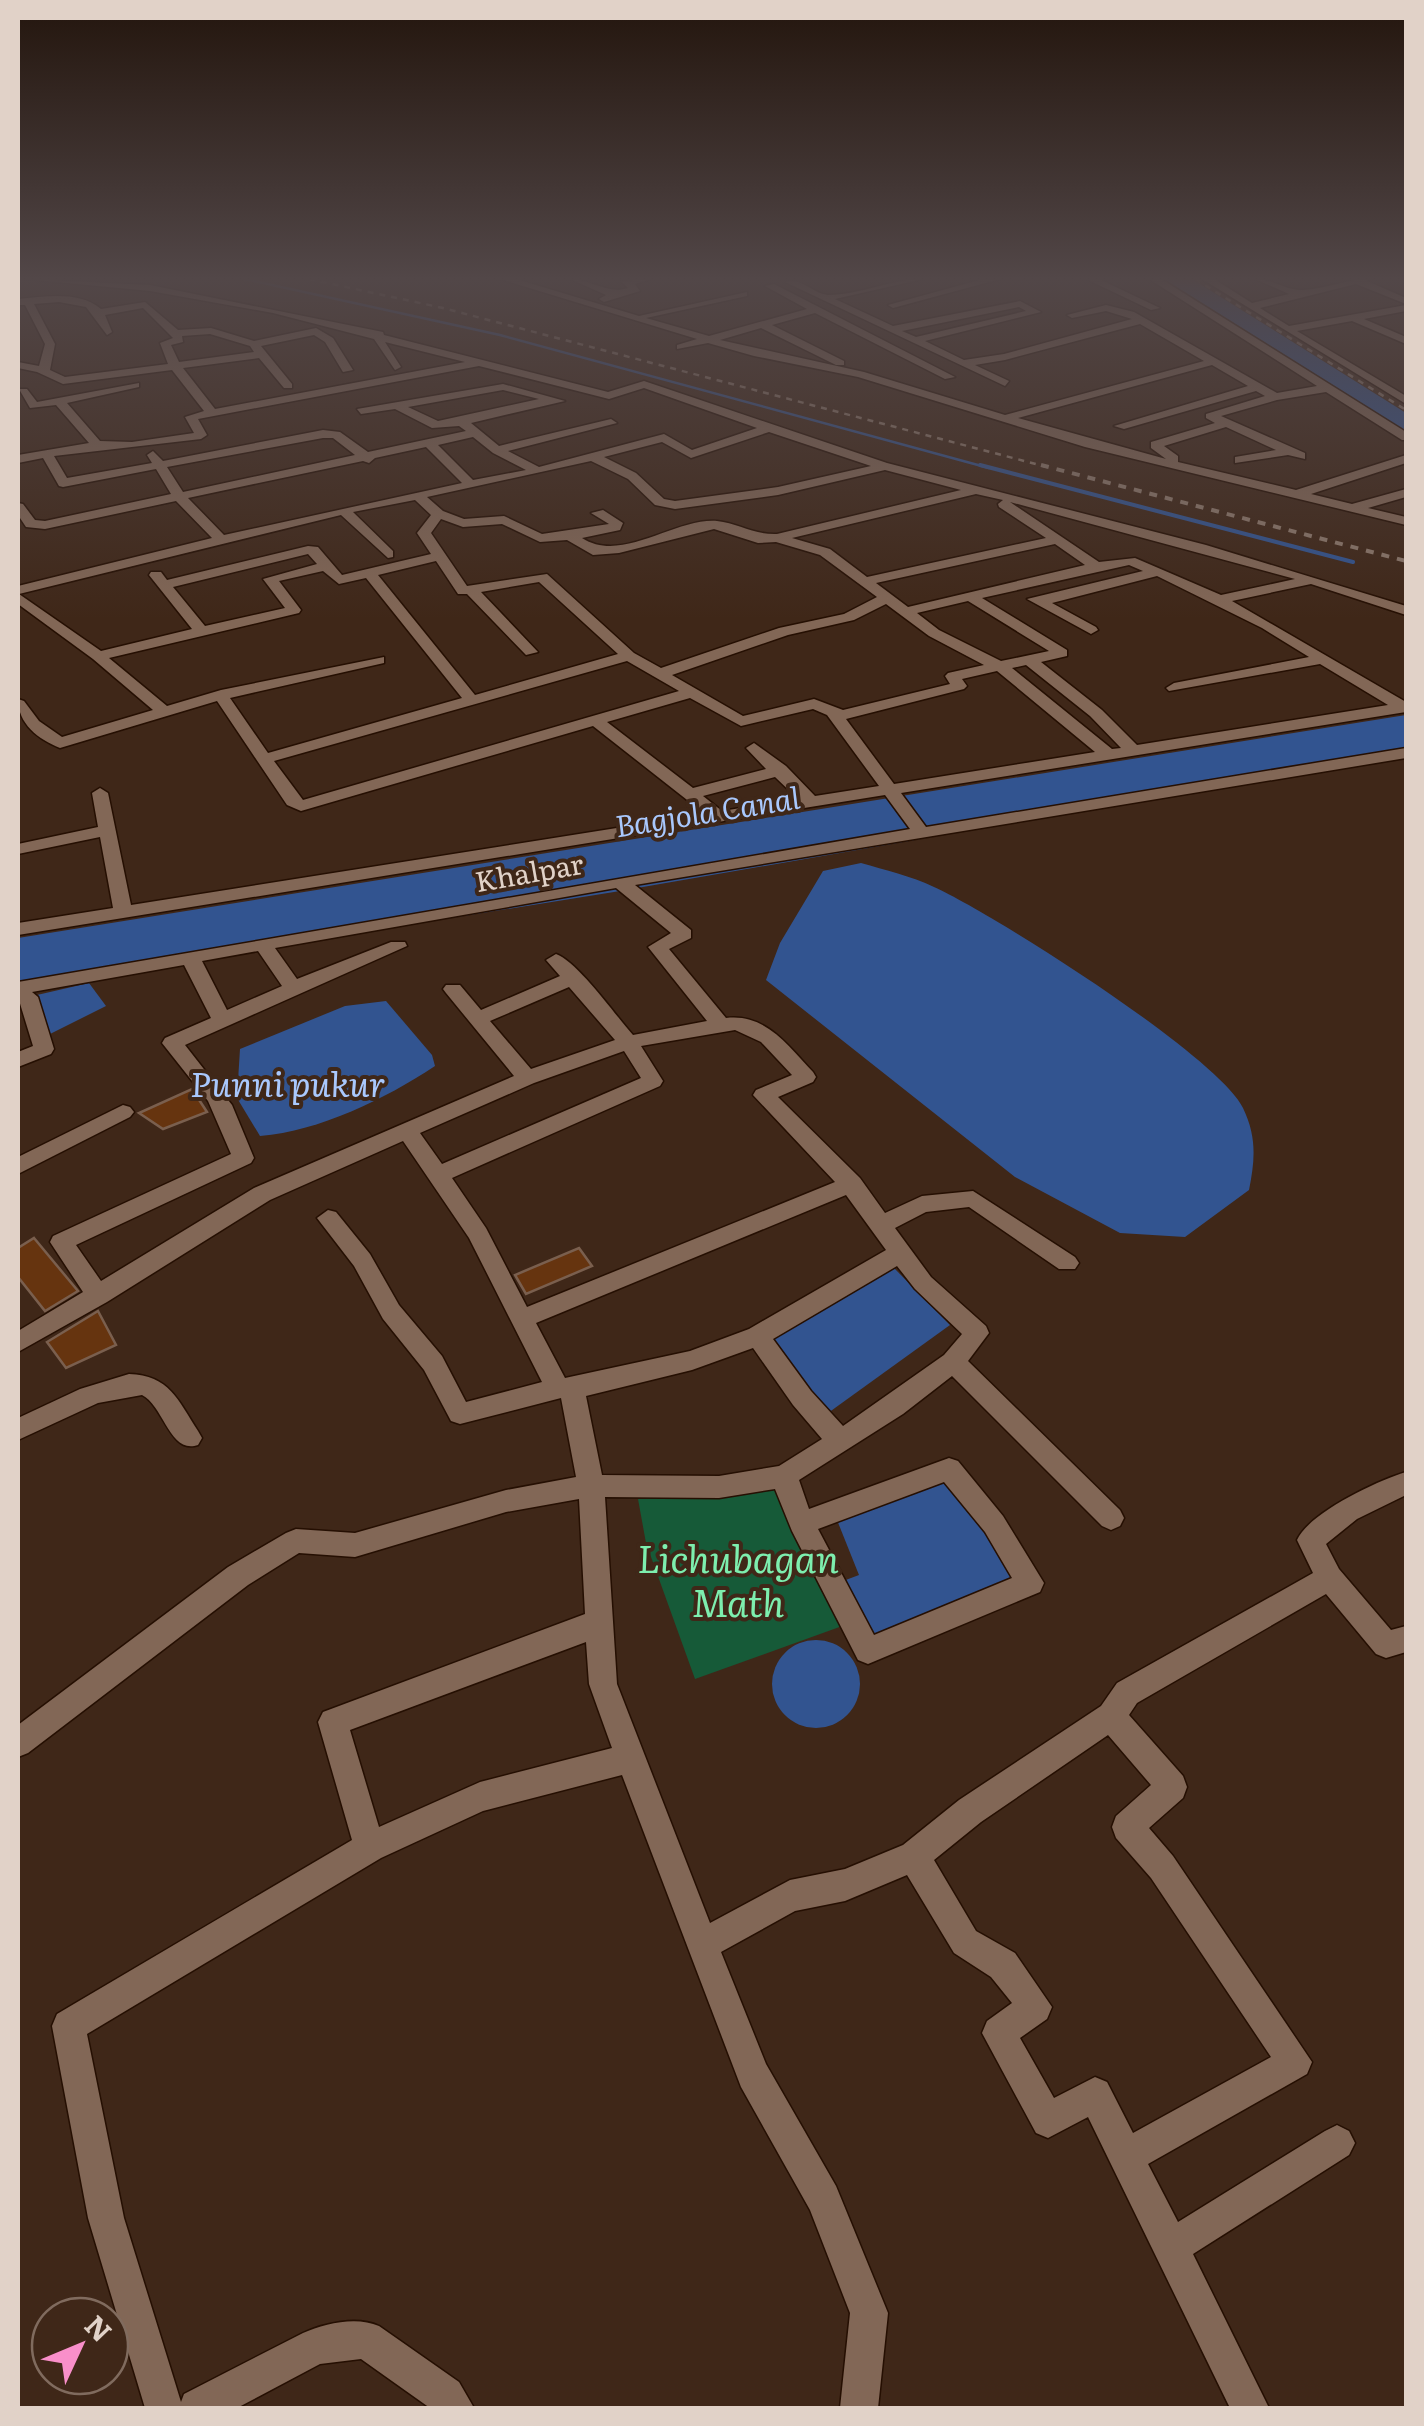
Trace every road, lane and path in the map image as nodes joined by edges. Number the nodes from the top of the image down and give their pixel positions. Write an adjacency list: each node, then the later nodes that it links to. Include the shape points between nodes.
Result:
1 (24, 392): 22 (street)
2 (101, 392): 20 (street)
3 (195, 392): 28 (street)
4 (305, 392): 18 (street)
5 (347, 392): 27 (street)
6 (432, 392): 27 (street)
7 (474, 392): 23 (street)
8 (524, 392): 30 (street, via 555,400)
9 (595, 392): 10 (street)
10 (620, 392)
11 (667, 392): 34 (street)
12 (917, 392): 29 (street)
13 (1103, 392): 29 (street)
14 (1240, 392): 33 (street)
15 (1264, 392): 19 (street)
16 (1302, 392): 19 (street)
17 (1334, 392): 24 (street)
18 (291, 393): 26 (street); 28 (street)
19 (1274, 397): 32 (street, via 1210,416)
20 (59, 401): 22 (street); 37 (street)
21 (1406, 402): 24 (street)
22 (34, 406): 25 (street)
23 (396, 406): 27 (street); 30 (street, via 436,425)
24 (1362, 408): 36 (street)
25 (18, 410)
26 (303, 411)
27 (362, 411)
28 (212, 413): 38 (street, via 191,417 202,435)
29 (1002, 419): 47 (street)
30 (462, 422): 35 (street)
31 (611, 422): 40 (street)
32 (1226, 423): 46 (street, via 1295,453); 47 (street, via 1159,442 1175,459)
33 (1120, 426)
34 (769, 428): 42 (street, via 691,454 664,438); 48 (street)
35 (475, 433): 39 (street); 40 (street)
36 (1406, 437)
37 (97, 444): 38 (street); 41 (street)
38 (146, 444): 49 (street)
39 (432, 445): 45 (street); 51 (street)
40 (497, 450): 50 (street)
41 (47, 454): 44 (street); 49 (street, via 64,483)
42 (593, 457): 48 (street, via 675,505); 50 (street)
43 (1406, 458): 55 (street)
44 (18, 459)
45 (368, 459): 49 (street, via 336,435 324,434); 56 (street)
46 (1239, 460)
47 (1166, 461): 55 (street)
48 (886, 466): 52 (street)
49 (160, 467): 56 (street)
50 (538, 471): 51 (street)
51 (468, 482): 54 (street)
52 (975, 490): 57 (street); 65 (street)
53 (1406, 493): 58 (street)
54 (416, 494): 59 (street); 62 (street)
55 (1298, 494): 58 (street)
56 (179, 496): 60 (street, via 45,524 31,524); 66 (street)
57 (992, 496): 67 (street); 75 (street)
58 (1352, 508): 63 (street)
59 (345, 512): 66 (street); 68 (street)
60 (19, 513)
61 (598, 513): 64 (street, via 615,527)
62 (438, 514): 64 (street, via 463,523 504,520 540,538); 69 (street, via 424,533)
63 (1406, 521)
64 (570, 536): 65 (street, via 602,551 715,525)
65 (777, 538): 76 (street, via 825,552)
66 (222, 540): 70 (street)
67 (1057, 540): 72 (street); 76 (street)
68 (388, 554)
69 (440, 556): 74 (street); 79 (street, via 463,591)
70 (145, 560): 77 (street); 80 (street)
71 (326, 566): 74 (street, via 339,580); 77 (street, via 308,550); 88 (street, via 270,579 294,610)
72 (1096, 566): 73 (street, via 1130,561); 78 (street)
73 (1159, 570): 83 (street); 84 (street)
74 (370, 574): 100 (street)
75 (1311, 580): 83 (street); 86 (street)
76 (866, 582): 82 (street)
77 (163, 584): 88 (street)
78 (1010, 584): 81 (street); 84 (street)
79 (470, 590): 89 (street); 91 (street, via 542,577)
80 (18, 594): 90 (street)
81 (968, 595): 85 (street); 94 (street, via 1062,654)
82 (888, 597): 85 (street); 96 (street, via 848,617 784,631)
83 (1223, 600): 92 (street)
84 (1039, 602): 87 (street)
85 (908, 611): 95 (street, via 934,633)
86 (1406, 611)
87 (1091, 630)
88 (202, 631): 90 (street)
89 (531, 652)
90 (98, 656): 103 (street)
91 (629, 656): 96 (street); 100 (street)
92 (1320, 659): 97 (street); 102 (street)
93 (379, 660): 99 (street)
94 (1030, 661): 95 (street); 107 (street)
95 (1002, 668): 104 (street, via 954,676 959,686); 109 (street)
96 (660, 674): 98 (street)
97 (1174, 688)
98 (690, 693): 104 (street, via 741,721 814,704); 105 (street)
99 (220, 696): 103 (street); 110 (street)
100 (473, 702): 110 (street)
101 (18, 707): 103 (street, via 60,743)
102 (1405, 707): 107 (street)
103 (162, 711)
104 (835, 715): 114 (street)
105 (597, 722): 110 (street, via 301,806); 116 (street)
106 (754, 748): 113 (street)
107 (1133, 750): 109 (street)
108 (1406, 753): 111 (street, Khalpar)
109 (1107, 754): 114 (street)
110 (264, 759)
111 (1355, 760): 112 (street); 120 (street, Khalpar)
112 (1406, 765)
113 (780, 770): 116 (street); 117 (street)
114 (892, 789): 117 (street); 120 (street)
115 (100, 793): 119 (street)
116 (690, 794): 118 (street)
117 (811, 802): 118 (street)
118 (718, 816): 123 (street)
119 (105, 831): 121 (street); 123 (street)
120 (922, 834): 122 (street, Khalpar)
121 (18, 848)
122 (620, 883): 126 (street, Khalpar); 135 (street, via 684,934 657,947)
123 (123, 913): 124 (street)
124 (18, 929)
125 (398, 946): 130 (street)
126 (264, 947): 127 (street, Khalpar); 130 (street)
127 (191, 960): 132 (street, Khalpar); 133 (street)
128 (556, 960): 129 (street)
129 (573, 978): 134 (street); 136 (street)
130 (292, 986): 133 (street)
131 (453, 988): 134 (street)
132 (23, 993): 137 (street, via 44,1050)
133 (222, 1019): 148 (street, via 172,1043 224,1104 243,1158 62,1242)
134 (477, 1019): 138 (street)
135 (721, 1025): 136 (street); 143 (street, via 754,1025 806,1076 763,1095)
136 (628, 1042): 138 (street); 142 (street, via 653,1081)
137 (18, 1060)
138 (527, 1078): 140 (street)
139 (123, 1112): 141 (street)
140 (407, 1130): 142 (street); 148 (street, via 262,1194)
141 (18, 1166)
142 (436, 1176): 149 (street, via 478,1234)
143 (852, 1184): 145 (street); 149 (street)
144 (328, 1218): 153 (street, via 433,1363 460,1414)
145 (882, 1225): 146 (street); 147 (street, via 922,1204 973,1199)
146 (900, 1253): 150 (street); 152 (street, via 977,1334)
147 (1067, 1264)
148 (99, 1296): 151 (street)
149 (524, 1318): 153 (street)
150 (758, 1336): 153 (street, via 692,1360); 156 (street)
151 (18, 1343)
152 (953, 1362): 156 (street); 160 (street)
153 (564, 1388): 159 (street)
154 (18, 1430): 155 (street, via 133,1382 158,1392)
155 (189, 1438)
156 (841, 1442): 157 (street)
157 (784, 1476): 159 (street, via 719,1487); 161 (street)
158 (1406, 1483): 162 (street, via 1328,1523 1310,1540)
159 (591, 1486): 163 (street); 166 (street, via 506,1501 355,1545 296,1541 238,1576)
160 (1111, 1518)
161 (801, 1523): 161 (street, via 868,1651 1030,1584 994,1524 949,1469)
162 (1329, 1578): 164 (street, via 1386,1645); 165 (street, via 1127,1692)
163 (598, 1620): 167 (street, via 603,1684); 168 (street, via 333,1722)
164 (1406, 1639)
165 (1111, 1716): 169 (street); 172 (street, via 1172,1786 1128,1826 1296,2062)
166 (18, 1743)
167 (630, 1758): 168 (street, via 480,1797); 170 (street)
168 (370, 1847): 174 (street, via 68,2026 106,2218)
169 (914, 1856): 170 (street, via 845,1886 790,1896); 172 (street, via 964,1942 1004,1965 1034,2007 999,2033 1048,2120 1095,2094)
170 (702, 1945): 177 (street, via 753,2075 823,2199 869,2313)
171 (1337, 2143): 173 (street)
172 (1126, 2157): 173 (street)
173 (1170, 2248): 178 (street)
174 (164, 2408)
175 (198, 2408): 176 (street, via 316,2346 366,2339)
176 (455, 2408)
177 (859, 2408)
178 (1250, 2408)

